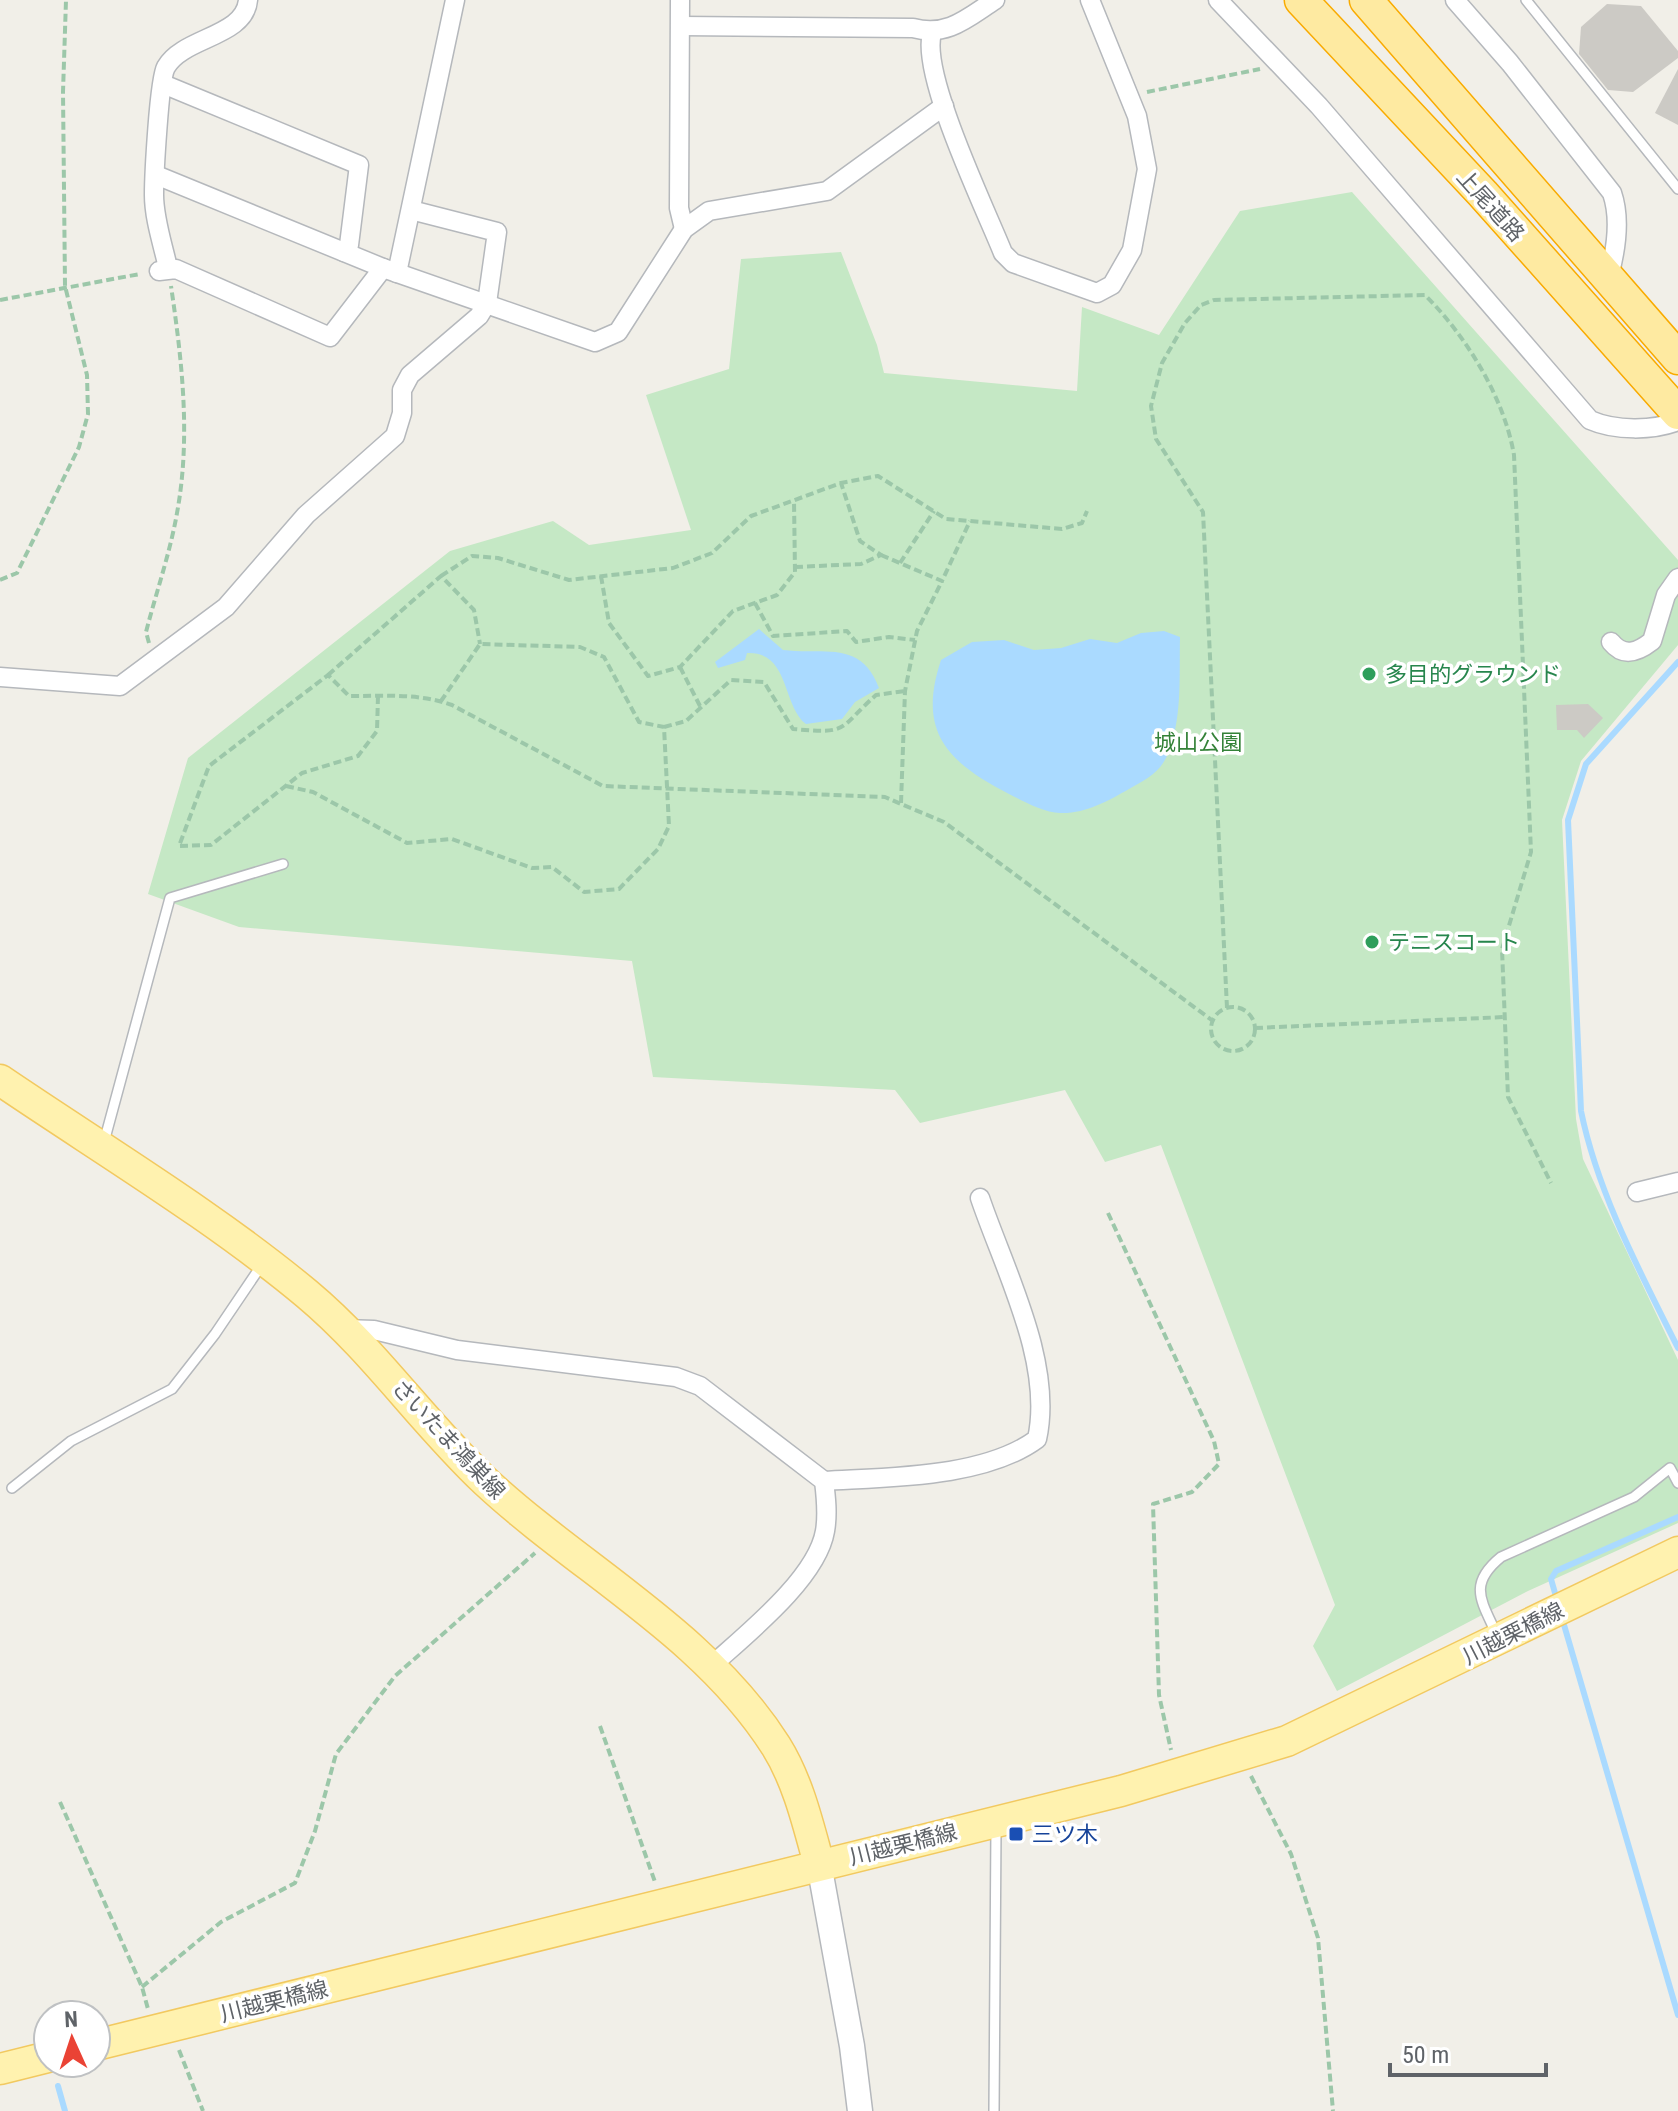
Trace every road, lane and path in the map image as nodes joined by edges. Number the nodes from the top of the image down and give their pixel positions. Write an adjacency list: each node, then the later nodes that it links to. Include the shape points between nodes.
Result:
1 (66, 0): 26 (path)
2 (248, 0): 15 (street, via 236,22 178,53 166,66)
3 (455, 0): 20 (street)
4 (680, 0): 12 (street)
5 (995, 0): 13 (street)
6 (1090, 0): 16 (street)
7 (1218, 0): 14 (street)
8 (1301, 0): 30 (highway, 上尾道路)
9 (1366, 0): 25 (highway, 上尾道路)
10 (1455, 0): 25 (street, via 1612,193 1617,206)
11 (1526, 0): 19 (lane)
12 (681, 26): 13 (street, via 913,28); 21 (street, via 679,208)
13 (932, 33): 17 (street, via 928,46)
14 (1275, 60): 16 (path, via 1256,71); 31 (street, via 1590,420 1661,428)
15 (163, 84): 18 (street); 22 (street, via 359,165)
16 (1129, 96): 17 (street, via 1146,148 1139,220 1119,274 1097,293 1013,263 1003,253)
17 (944, 106): 21 (street, via 827,191 709,211)
18 (156, 175): 22 (street); 23 (street)
19 (1678, 189)
20 (411, 210): 24 (street); 28 (street, via 497,232)
21 (684, 229): 28 (street, via 618,332 595,342)
22 (344, 252): 24 (street)
23 (163, 269): 24 (street, via 330,337); 26 (path); 49 (path, via 184,371 183,466 177,514 146,632)
24 (390, 270): 28 (street)
25 (1609, 276): 29 (highway, 上尾道路)
26 (65, 286): 27 (path); 43 (path, via 87,375 88,414 79,447 17,573)
27 (0, 300)
28 (487, 303): 49 (street, via 479,316 410,375 402,390 395,436 306,515 226,607)
29 (1678, 358)
30 (1678, 413)
31 (1678, 421)
32 (841, 483): 33 (path); 34 (path, via 878,476); 37 (path, via 860,541)
33 (794, 500): 39 (path); 41 (path, via 751,516 712,553 673,568)
34 (934, 511): 36 (path, via 946,519); 38 (path)
35 (1087, 511): 36 (path, via 1082,523 1062,529)
36 (970, 521): 44 (path)
37 (881, 555): 38 (path); 39 (path, via 861,564)
38 (900, 563): 44 (path)
39 (795, 567): 45 (path, via 777,595)
40 (441, 576): 41 (path, via 472,556 498,558 569,580); 48 (path, via 474,610); 51 (path)
41 (601, 576): 50 (path, via 609,623 648,676)
42 (1678, 578): 47 (street, via 1666,595 1652,641 1633,653)
43 (0, 580)
44 (942, 581): 46 (path)
45 (755, 603): 46 (path, via 773,636 847,631 856,642); 50 (path, via 733,611)
46 (915, 640): 53 (path)
47 (1611, 642)
48 (480, 644): 55 (path); 57 (path, via 580,647 604,657 639,722)
49 (154, 659): 52 (street, via 120,686)
50 (680, 667): 56 (path)
51 (328, 675): 54 (path, via 349,696); 58 (path, via 209,766 179,846 211,845)
52 (0, 677)
53 (905, 691): 56 (path, via 876,695 851,723 830,732 793,729 764,682 731,680); 60 (path)
54 (378, 696): 55 (path); 58 (path, via 377,731 358,756 302,773)
55 (441, 701): 59 (path, via 603,786)
56 (700, 706): 57 (path, via 686,721)
57 (664, 727): 59 (path)
58 (286, 786): 59 (path, via 313,792 407,843 452,839 532,868 552,867 584,892 619,889 658,849 669,826)
59 (669, 789): 60 (path, via 885,797)
60 (901, 804): 64 (path, via 944,822)
61 (283, 864): 67 (lane, via 170,898)
62 (1227, 1008): 63 (path, via 1203,512 1156,439 1151,406 1162,363 1185,323 1201,305 1214,300 1425,295 1458,331 1498,403 1514,455 1531,852 1502,949); 64 (path); 65 (path, via 1248,1013)
63 (1505, 1017): 65 (path); 69 (path, via 1508,1097)
64 (1213, 1021): 65 (path, via 1218,1045 1234,1051 1250,1044)
65 (1255, 1028)
66 (0, 1080): 67 (main road, さいたま鴻巣線)
67 (102, 1149): 73 (main road, さいたま鴻巣線)
68 (1678, 1182): 70 (street)
69 (1551, 1183)
70 (1637, 1192)
71 (980, 1198): 75 (street, via 1028,1322 1042,1418 1037,1439 1017,1454 963,1468)
72 (1108, 1213): 84 (path, via 1214,1441 1219,1464 1192,1492 1153,1504 1159,1695)
73 (265, 1261): 74 (main road, さいたま鴻巣線); 77 (lane, via 172,1389 71,1441)
74 (344, 1329): 75 (street, via 374,1330 457,1350 676,1377 700,1386); 78 (main road, さいたま鴻巣線, via 457,1454)
75 (824, 1481): 81 (street, via 825,1534 809,1564 789,1593)
76 (1678, 1483): 80 (lane, via 1670,1468 1634,1497 1501,1557 1485,1570 1481,1599)
77 (12, 1488)
78 (552, 1538): 81 (main road, さいたま鴻巣線, via 650,1612); 89 (path, via 395,1676 336,1754 295,1883 221,1922)
79 (1678, 1552): 80 (main road, 川越栗橋線)
80 (1499, 1639): 83 (main road, 川越栗橋線, via 1340,1718)
81 (709, 1668): 87 (main road, さいたま鴻巣線, via 741,1699 777,1747 800,1798)
82 (600, 1726): 88 (path)
83 (1242, 1757): 84 (main road, 川越栗橋線); 97 (path, via 1291,1854 1318,1938)
84 (1176, 1776): 86 (main road, 川越栗橋線)
85 (60, 1802): 89 (path)
86 (996, 1821): 87 (main road, 川越栗橋線); 96 (lane)
87 (819, 1864): 88 (main road, 川越栗橋線); 95 (street)
88 (662, 1904): 90 (main road, 川越栗橋線)
89 (142, 1987): 90 (path)
90 (162, 2029): 91 (main road, 川越栗橋線); 94 (path)
91 (112, 2041)
92 (32, 2061): 93 (main road)
93 (0, 2069)
94 (203, 2111)
95 (860, 2111)
96 (994, 2111)
97 (1333, 2111)

